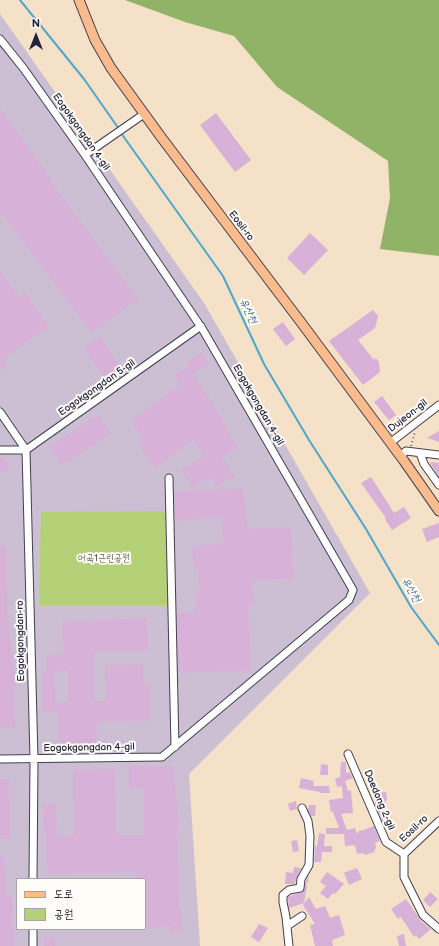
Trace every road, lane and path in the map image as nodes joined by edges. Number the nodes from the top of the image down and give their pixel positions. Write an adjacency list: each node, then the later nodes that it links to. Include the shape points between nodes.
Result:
1 (79, 0): 3 (main road, Eosil-ro, via 95,40 111,68)
2 (0, 38): 4 (street, Eogokgongdan 4-gil)
3 (144, 114): 4 (street); 11 (main road, Eosil-ro)
4 (85, 155): 5 (street, Eogokgongdan 4-gil)
5 (201, 326): 13 (street, Eogokgongdan 5-gil); 21 (street, Eogokgongdan 4-gil, via 354,590 349,600)
6 (439, 405): 11 (street, Dujeon-gil)
7 (0, 412): 13 (street)
8 (402, 424): 9 (path, via 393,429)
9 (388, 425)
10 (415, 432): 14 (path)
11 (390, 443): 16 (main road, Eosil-ro)
12 (0, 450): 13 (street)
13 (26, 450): 24 (street, Eogokgongdan-ro)
14 (410, 451): 15 (street); 16 (street)
15 (420, 453): 17 (street); 19 (street, via 424,464)
16 (400, 456): 20 (main road, Eosil-ro)
17 (439, 456)
18 (170, 478): 21 (street)
19 (439, 485)
20 (439, 511)
21 (175, 746): 24 (street, Eogokgongdan 4-gil, via 162,757)
22 (348, 754): 27 (street, Daedong 2-gil, via 386,842)
23 (0, 759): 24 (street, Eogokgongdan 4-gil)
24 (34, 759): 28 (street, Eogokgongdan-ro)
25 (302, 808): 30 (street, via 308,821 310,836 309,865 301,879 300,888 289,890 284,895 282,902)
26 (439, 821): 27 (street, Eosil-ro)
27 (404, 854): 31 (street, via 404,877 423,915)
28 (33, 878)
29 (302, 916): 30 (street)
30 (287, 926): 34 (street)
31 (439, 929)
32 (33, 930): 33 (street)
33 (33, 946)
34 (289, 946)

